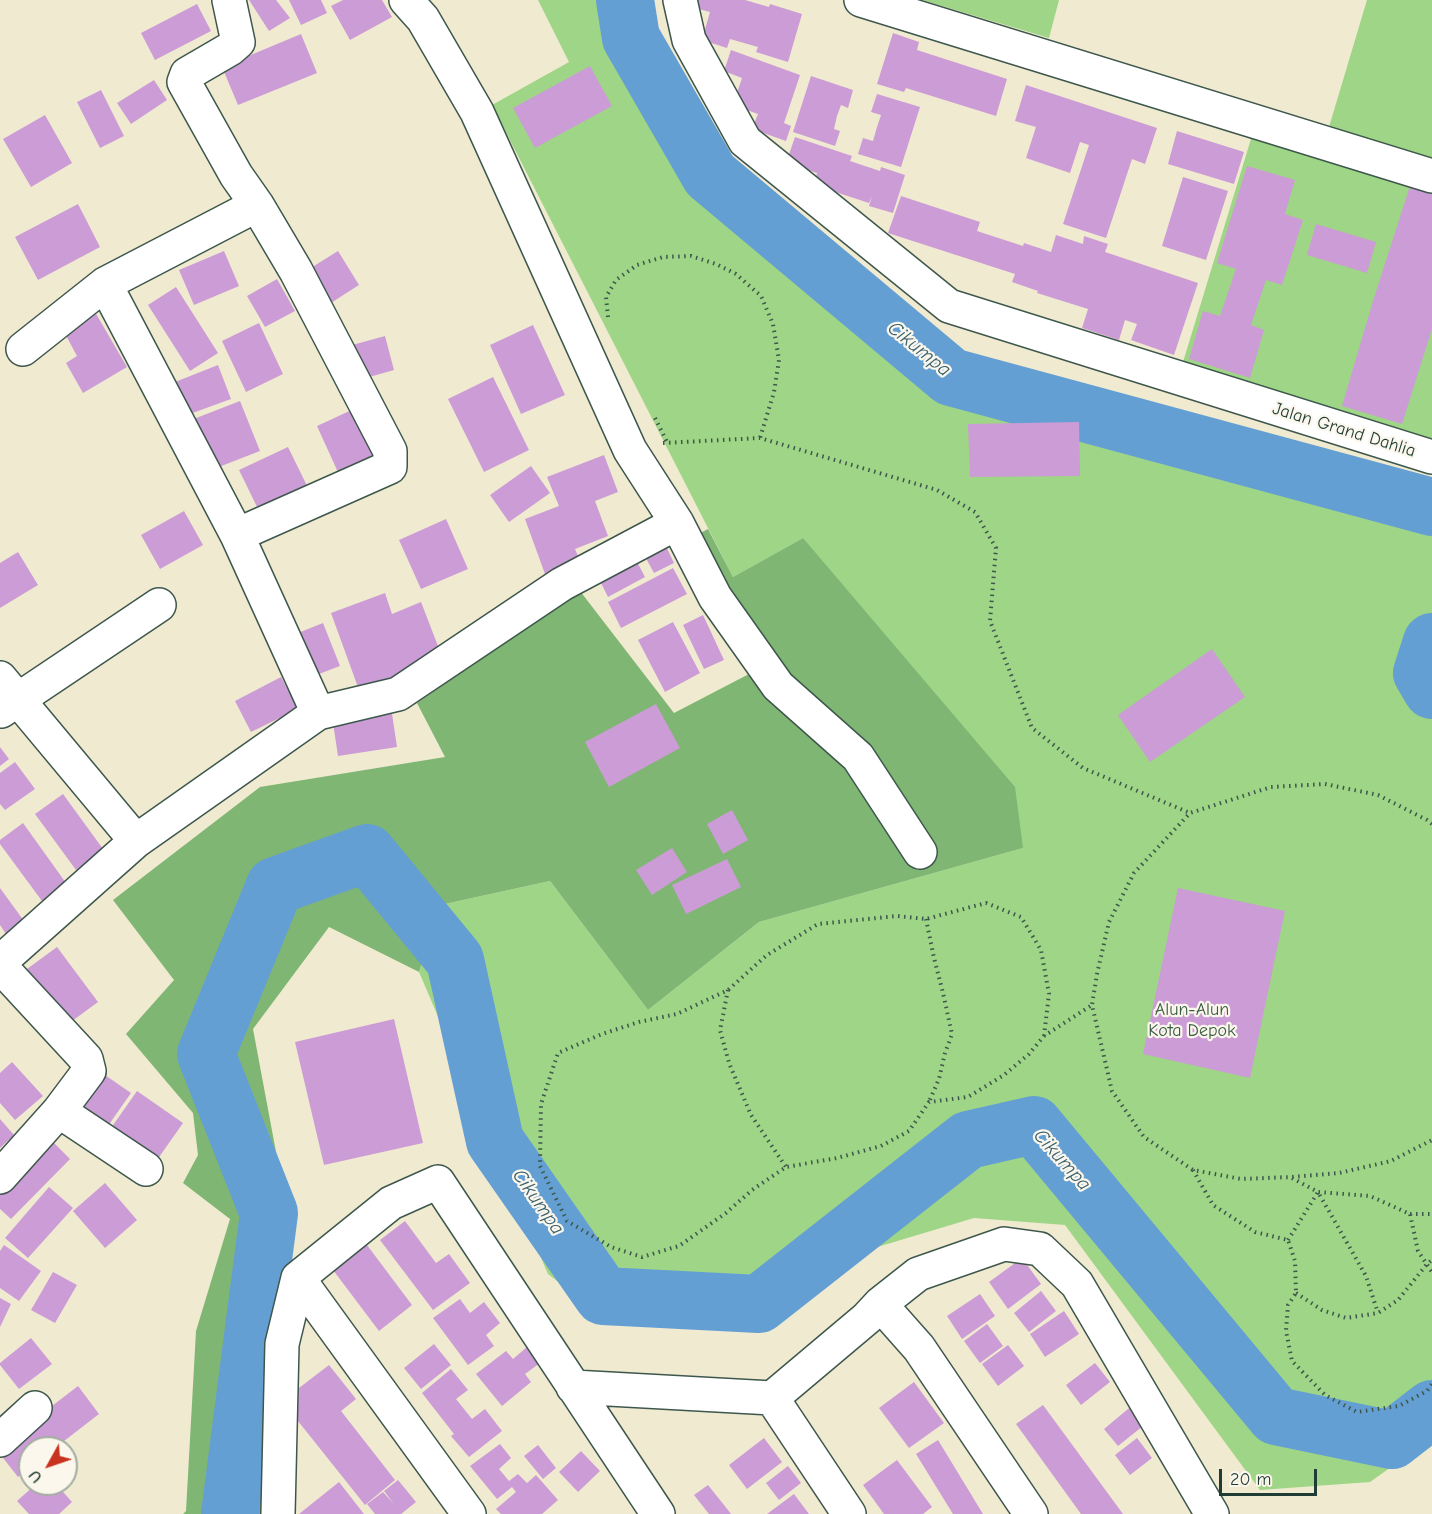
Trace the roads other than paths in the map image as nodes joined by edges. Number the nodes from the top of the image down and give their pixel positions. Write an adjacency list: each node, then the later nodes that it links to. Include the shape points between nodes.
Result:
1 (228, 0): 6 (street, via 238,42 187,74 184,81)
2 (406, 0): 10 (street, via 423,19 477,112 630,450)
3 (680, 0): 9 (street, Jalan Grand Dahlia, via 689,40 745,141 948,306)
4 (861, 0): 5 (street)
5 (1432, 176)
6 (257, 205): 7 (street); 11 (street, via 390,451 390,467)
7 (105, 284): 8 (street); 11 (street)
8 (23, 349)
9 (1432, 458)
10 (677, 523): 14 (street, via 562,584 398,694); 16 (street, via 715,597 778,686 858,757)
11 (237, 535): 14 (street)
12 (159, 605): 13 (street)
13 (6, 696): 15 (street)
14 (318, 712): 15 (street)
15 (136, 841): 17 (street)
16 (920, 852)
17 (0, 964): 18 (street, via 86,1059 89,1071)
18 (59, 1111): 19 (street); 20 (street)
19 (146, 1169)
20 (0, 1177)
21 (298, 1278): 23 (street, via 391,1203 438,1182); 27 (street, via 282,1344); 28 (street)
22 (880, 1304): 24 (street); 31 (street, via 919,1348); 32 (street, via 918,1274 1004,1244 1040,1249 1077,1284)
23 (573, 1387): 24 (street); 29 (street)
24 (772, 1398): 30 (street)
25 (35, 1408): 26 (street)
26 (0, 1440)
27 (278, 1514)
28 (469, 1514)
29 (658, 1514)
30 (849, 1514)
31 (1031, 1514)
32 (1212, 1514)

